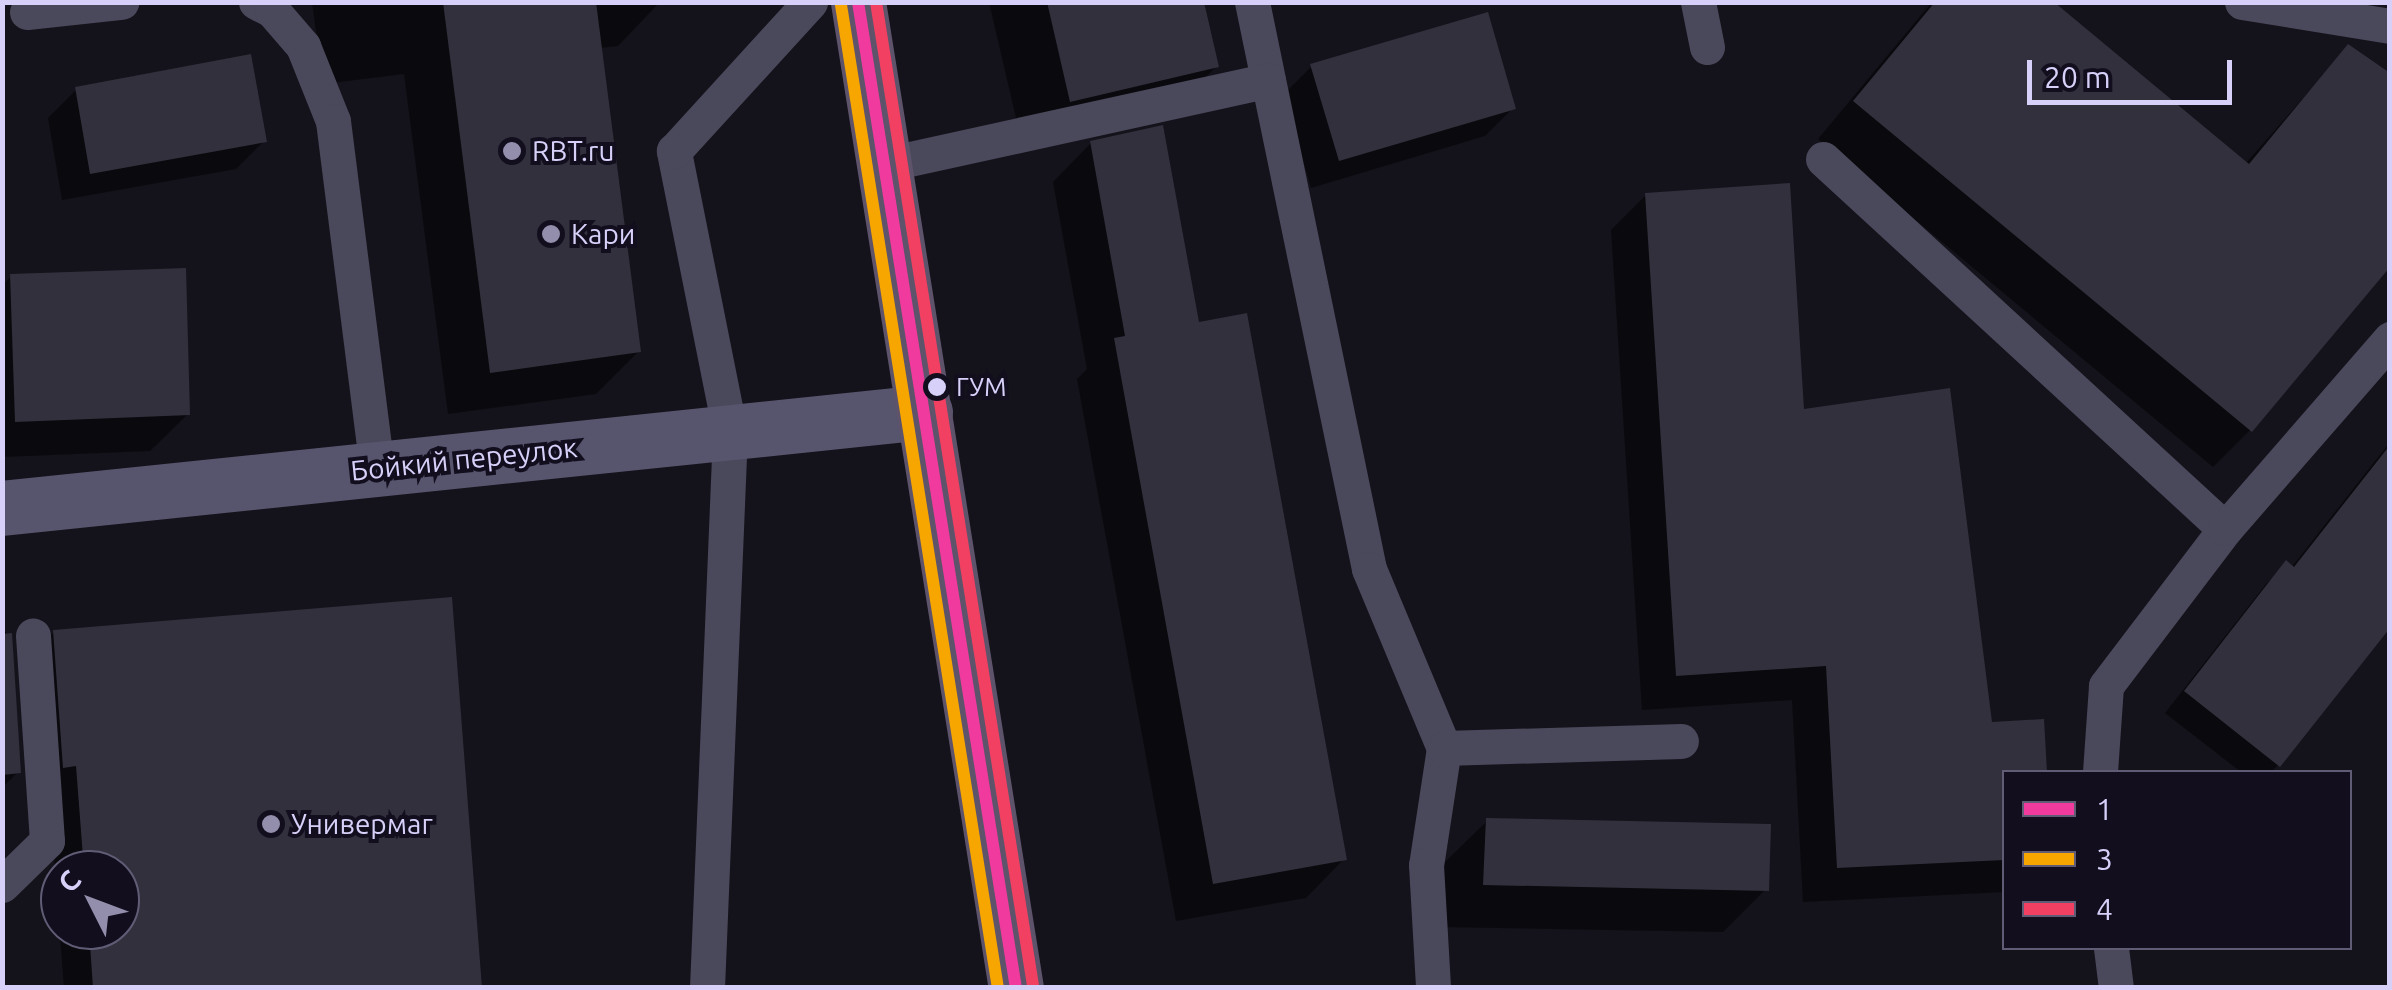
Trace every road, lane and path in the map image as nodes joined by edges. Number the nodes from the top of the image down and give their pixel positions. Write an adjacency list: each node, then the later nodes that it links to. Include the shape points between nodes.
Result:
1 (121, 2): 8 (lane)
2 (256, 2): 17 (lane, via 272,10 303,46 332,122)
3 (810, 2): 16 (lane, via 674,151)
4 (858, 2): 13 (main road)
5 (1252, 2): 11 (lane)
6 (1698, 2): 10 (lane)
7 (2242, 2): 9 (lane)
8 (26, 12)
9 (2390, 26)
10 (1706, 46)
11 (1268, 80): 13 (lane); 22 (lane, via 1369,569)
12 (1823, 160): 19 (lane)
13 (887, 164): 15 (main road)
14 (2390, 339): 19 (lane)
15 (925, 412): 16 (street, Бойкий переулок); 27 (main road)
16 (730, 432): 17 (street, Бойкий переулок); 26 (lane)
17 (377, 467): 18 (street, Бойкий переулок)
18 (2, 508)
19 (2225, 529): 23 (lane, via 2106,686)
20 (33, 636): 24 (lane, via 47,840)
21 (1681, 742): 22 (lane)
22 (1444, 748): 28 (lane, via 1426,865)
23 (2100, 770)
24 (2, 886)
25 (2110, 950): 29 (lane)
26 (707, 988)
27 (1016, 988)
28 (1433, 988)
29 (2116, 988)

